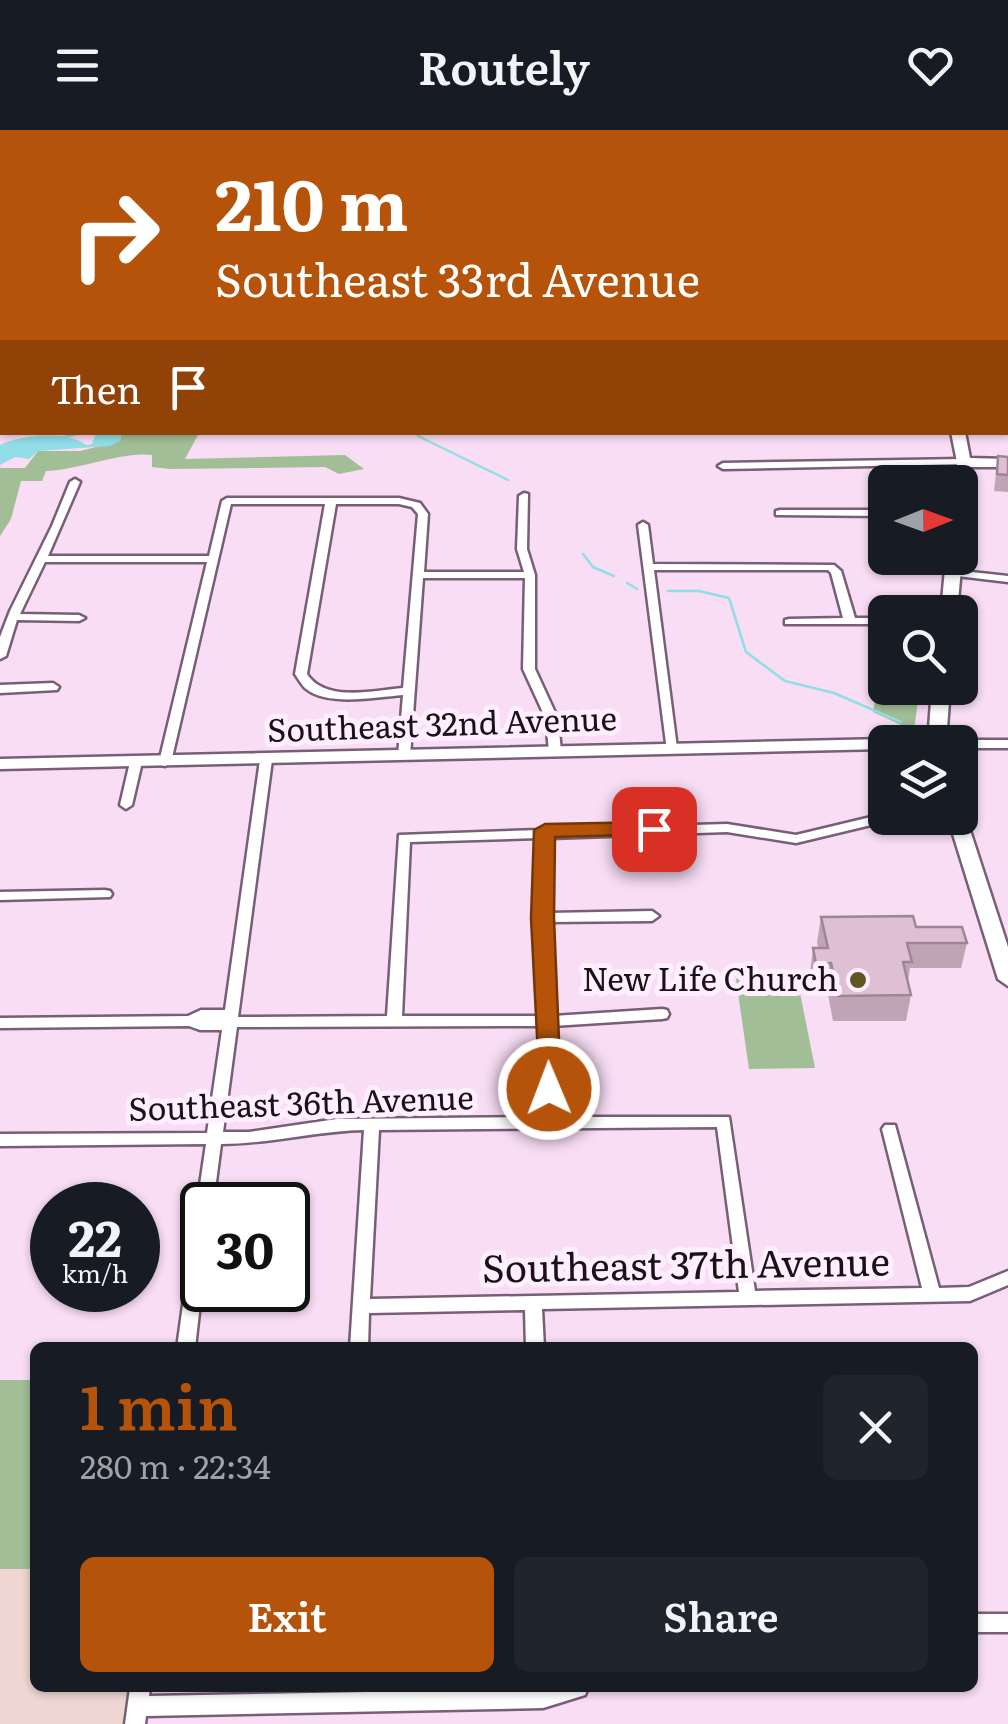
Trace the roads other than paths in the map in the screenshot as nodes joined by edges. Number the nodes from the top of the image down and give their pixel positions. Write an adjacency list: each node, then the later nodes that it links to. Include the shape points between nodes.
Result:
1 (959, 435): 2 (main road)
2 (964, 462): 3 (main road); 4 (main road); 5 (street)
3 (1008, 463)
4 (964, 465)
5 (724, 466)
6 (75, 482): 12 (street)
7 (524, 496): 17 (street, via 522,549)
8 (332, 501): 13 (street, via 227,501); 16 (street, via 416,505 423,514); 27 (street, via 304,683 331,694)
9 (780, 513): 10 (street)
10 (868, 513)
11 (644, 524): 14 (street)
12 (42, 559): 13 (street); 19 (street)
13 (212, 559): 36 (street)
14 (650, 568): 21 (street, via 830,567); 31 (street)
15 (978, 572): 18 (street)
16 (420, 575): 17 (street); 27 (street)
17 (530, 575): 32 (street, via 529,669 552,718)
18 (1008, 580)
19 (13, 617): 20 (street); 24 (street)
20 (79, 618)
21 (850, 620): 22 (street); 23 (street)
22 (868, 621)
23 (789, 622)
24 (0, 656)
25 (54, 687): 26 (street)
26 (0, 688)
27 (409, 691): 33 (street)
28 (868, 744): 31 (main road, Southeast 32nd Avenue)
29 (978, 744): 30 (street)
30 (1008, 744)
31 (671, 748): 32 (main road, Southeast 32nd Avenue)
32 (554, 752): 33 (main road, Southeast 32nd Avenue)
33 (404, 756): 34 (main road, Southeast 32nd Avenue)
34 (266, 760): 36 (main road, Southeast 32nd Avenue); 48 (street)
35 (136, 762): 36 (main road, Southeast 32nd Avenue); 37 (main road, Southeast 32nd Avenue); 38 (street)
36 (164, 762)
37 (0, 764)
38 (126, 806)
39 (868, 821): 40 (street, via 796,839 727,828)
40 (545, 830): 45 (street); 50 (street, via 404,838)
41 (962, 835): 46 (main road)
42 (105, 894): 43 (street)
43 (0, 896)
44 (652, 916): 45 (street)
45 (542, 918): 49 (street)
46 (1008, 979)
47 (662, 1014): 49 (street)
48 (230, 1021): 50 (street); 51 (street); 55 (street)
49 (548, 1021): 50 (street); 52 (street)
50 (394, 1022)
51 (0, 1023)
52 (550, 1123): 53 (street, Southeast 36th Avenue); 60 (street, Southeast 36th Avenue, via 724,1121)
53 (372, 1124): 55 (street, Southeast 36th Avenue); 62 (street)
54 (890, 1129): 59 (street)
55 (214, 1138): 56 (street, Southeast 36th Avenue); 57 (street)
56 (0, 1140)
57 (208, 1182)
58 (1008, 1278): 59 (street, Southeast 37th Avenue, via 983,1292)
59 (932, 1294): 60 (street, Southeast 37th Avenue)
60 (748, 1298): 61 (street, Southeast 37th Avenue)
61 (533, 1301): 62 (street, Southeast 37th Avenue); 66 (street)
62 (362, 1306): 65 (street)
63 (191, 1312): 64 (street)
64 (187, 1342)
65 (359, 1342)
66 (534, 1342)
67 (978, 1623): 68 (street)
68 (1008, 1623)
69 (564, 1692): 70 (street, via 543,1698)
70 (367, 1695): 71 (street)
71 (138, 1706)

